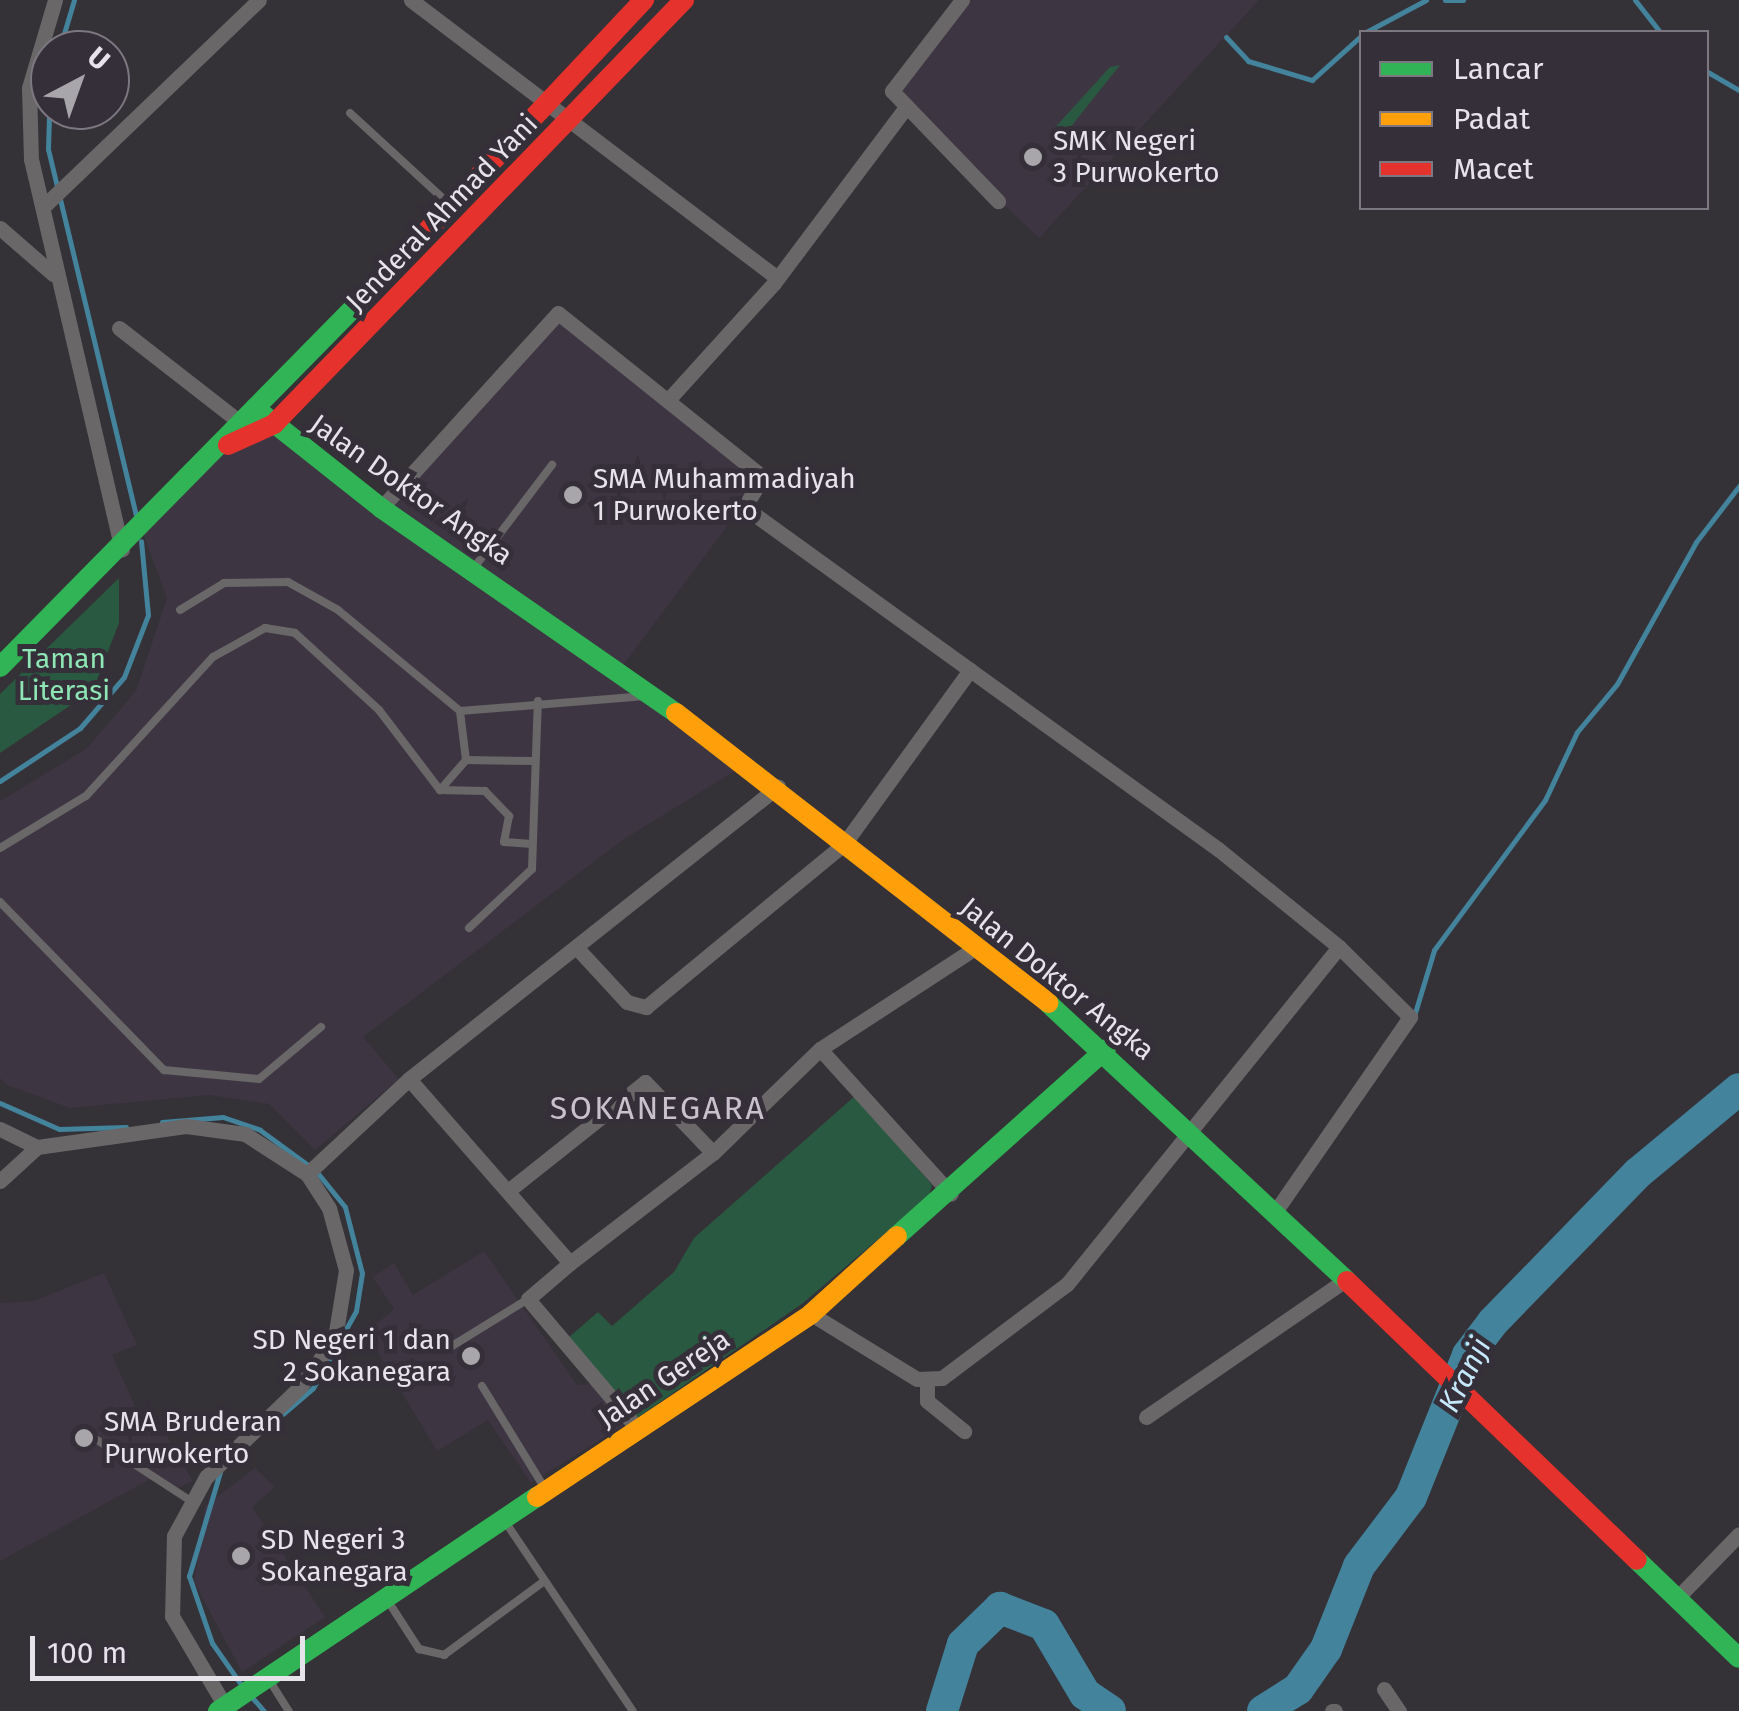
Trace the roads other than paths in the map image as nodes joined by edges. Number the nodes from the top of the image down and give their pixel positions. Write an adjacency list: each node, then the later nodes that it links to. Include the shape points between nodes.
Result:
1 (55, 0): 12 (street, via 29,88)
2 (259, 0): 12 (street)
3 (411, 0): 7 (street)
4 (644, 0): 7 (street, Jenderal Ahmad Yani)
5 (684, 0): 10 (street, Jenderal Ahmad Yani)
6 (962, 0): 8 (street, via 892,90)
7 (550, 100): 10 (street); 13 (street, Jenderal Ahmad Yani)
8 (904, 111): 11 (street); 16 (street)
9 (350, 113): 13 (lane)
10 (570, 121): 16 (street); 20 (street, Jenderal Ahmad Yani)
11 (998, 201)
12 (49, 202): 15 (street)
13 (448, 203): 19 (street, Jenderal Ahmad Yani)
14 (0, 228): 15 (street)
15 (52, 274): 23 (street)
16 (774, 275): 18 (street)
17 (119, 328): 19 (street)
18 (668, 400): 22 (street, via 555,314); 27 (street, via 764,477 747,508)
19 (250, 422): 20 (street, Jalan Doktor Angka); 23 (street, Jenderal Ahmad Yani)
20 (274, 424): 22 (street, Jalan Doktor Angka)
21 (552, 465): 24 (lane)
22 (381, 508): 24 (street, Jalan Doktor Angka)
23 (124, 548): 26 (street, Jenderal Ahmad Yani)
24 (473, 569): 28 (street, Jalan Doktor Angka)
25 (180, 610): 30 (lane, via 224,583 288,582 338,610)
26 (0, 667)
27 (970, 670): 36 (street); 42 (street)
28 (658, 696): 29 (lane); 33 (street, Jalan Doktor Angka)
29 (538, 701): 30 (lane); 32 (lane)
30 (460, 712): 31 (lane)
31 (466, 760): 32 (lane); 34 (lane)
32 (534, 761): 35 (lane)
33 (778, 787): 36 (street, Jalan Doktor Angka); 40 (street)
34 (440, 790): 35 (lane, via 484,791 509,816 504,842); 37 (lane, via 379,710 295,633 265,628 212,656 86,796)
35 (532, 844): 39 (lane, via 529,875)
36 (844, 844): 40 (street, via 641,1009); 41 (street, Jalan Doktor Angka)
37 (0, 848)
38 (0, 902): 43 (lane, via 164,1070 259,1079)
39 (469, 928)
40 (576, 947): 46 (street)
41 (975, 948): 44 (street); 45 (street, Jalan Doktor Angka)
42 (1339, 948): 48 (street); 55 (street, via 1410,1017)
43 (321, 1027)
44 (820, 1049): 50 (street); 54 (street)
45 (1106, 1050): 48 (street, Jalan Doktor Angka); 54 (street, Jalan Gereja)
46 (409, 1079): 51 (street); 53 (street)
47 (0, 1128): 49 (street)
48 (1195, 1130): 55 (street, Jalan Doktor Angka); 61 (street, via 1051,1301)
49 (37, 1147): 51 (street, via 212,1127); 52 (street)
50 (713, 1153): 53 (street, via 645,1082); 56 (street)
51 (314, 1167): 68 (street, via 344,1256 335,1338 300,1387)
52 (0, 1181)
53 (508, 1191): 56 (street)
54 (951, 1194): 59 (street, Jalan Gereja)
55 (1277, 1209): 57 (street, Jalan Doktor Angka)
56 (570, 1263): 58 (street)
57 (1347, 1279): 63 (street); 72 (street, Jalan Doktor Angka)
58 (528, 1300): 60 (lane); 64 (street)
59 (811, 1314): 61 (street); 64 (street, Jalan Gereja)
60 (452, 1346)
61 (927, 1384): 65 (street, via 927,1401)
62 (482, 1386): 67 (lane)
63 (1146, 1418)
64 (638, 1429): 67 (street, Jalan Gereja)
65 (964, 1430)
66 (97, 1440): 68 (lane)
67 (545, 1489): 69 (street, Jalan Gereja)
68 (191, 1500): 77 (street, via 174,1536 168,1596 180,1640)
69 (503, 1519): 71 (lane); 73 (street, Jalan Gereja)
70 (1739, 1534): 72 (street)
71 (543, 1582): 73 (lane, via 444,1655 419,1649); 79 (lane)
72 (1678, 1596): 74 (street, Jalan Doktor Angka)
73 (385, 1598): 75 (street, Jalan Gereja)
74 (1736, 1649)
75 (263, 1682): 77 (street, Jalan Gereja); 78 (lane)
76 (1384, 1689): 80 (street)
77 (227, 1707)
78 (289, 1711)
79 (633, 1711)
80 (1399, 1711)

